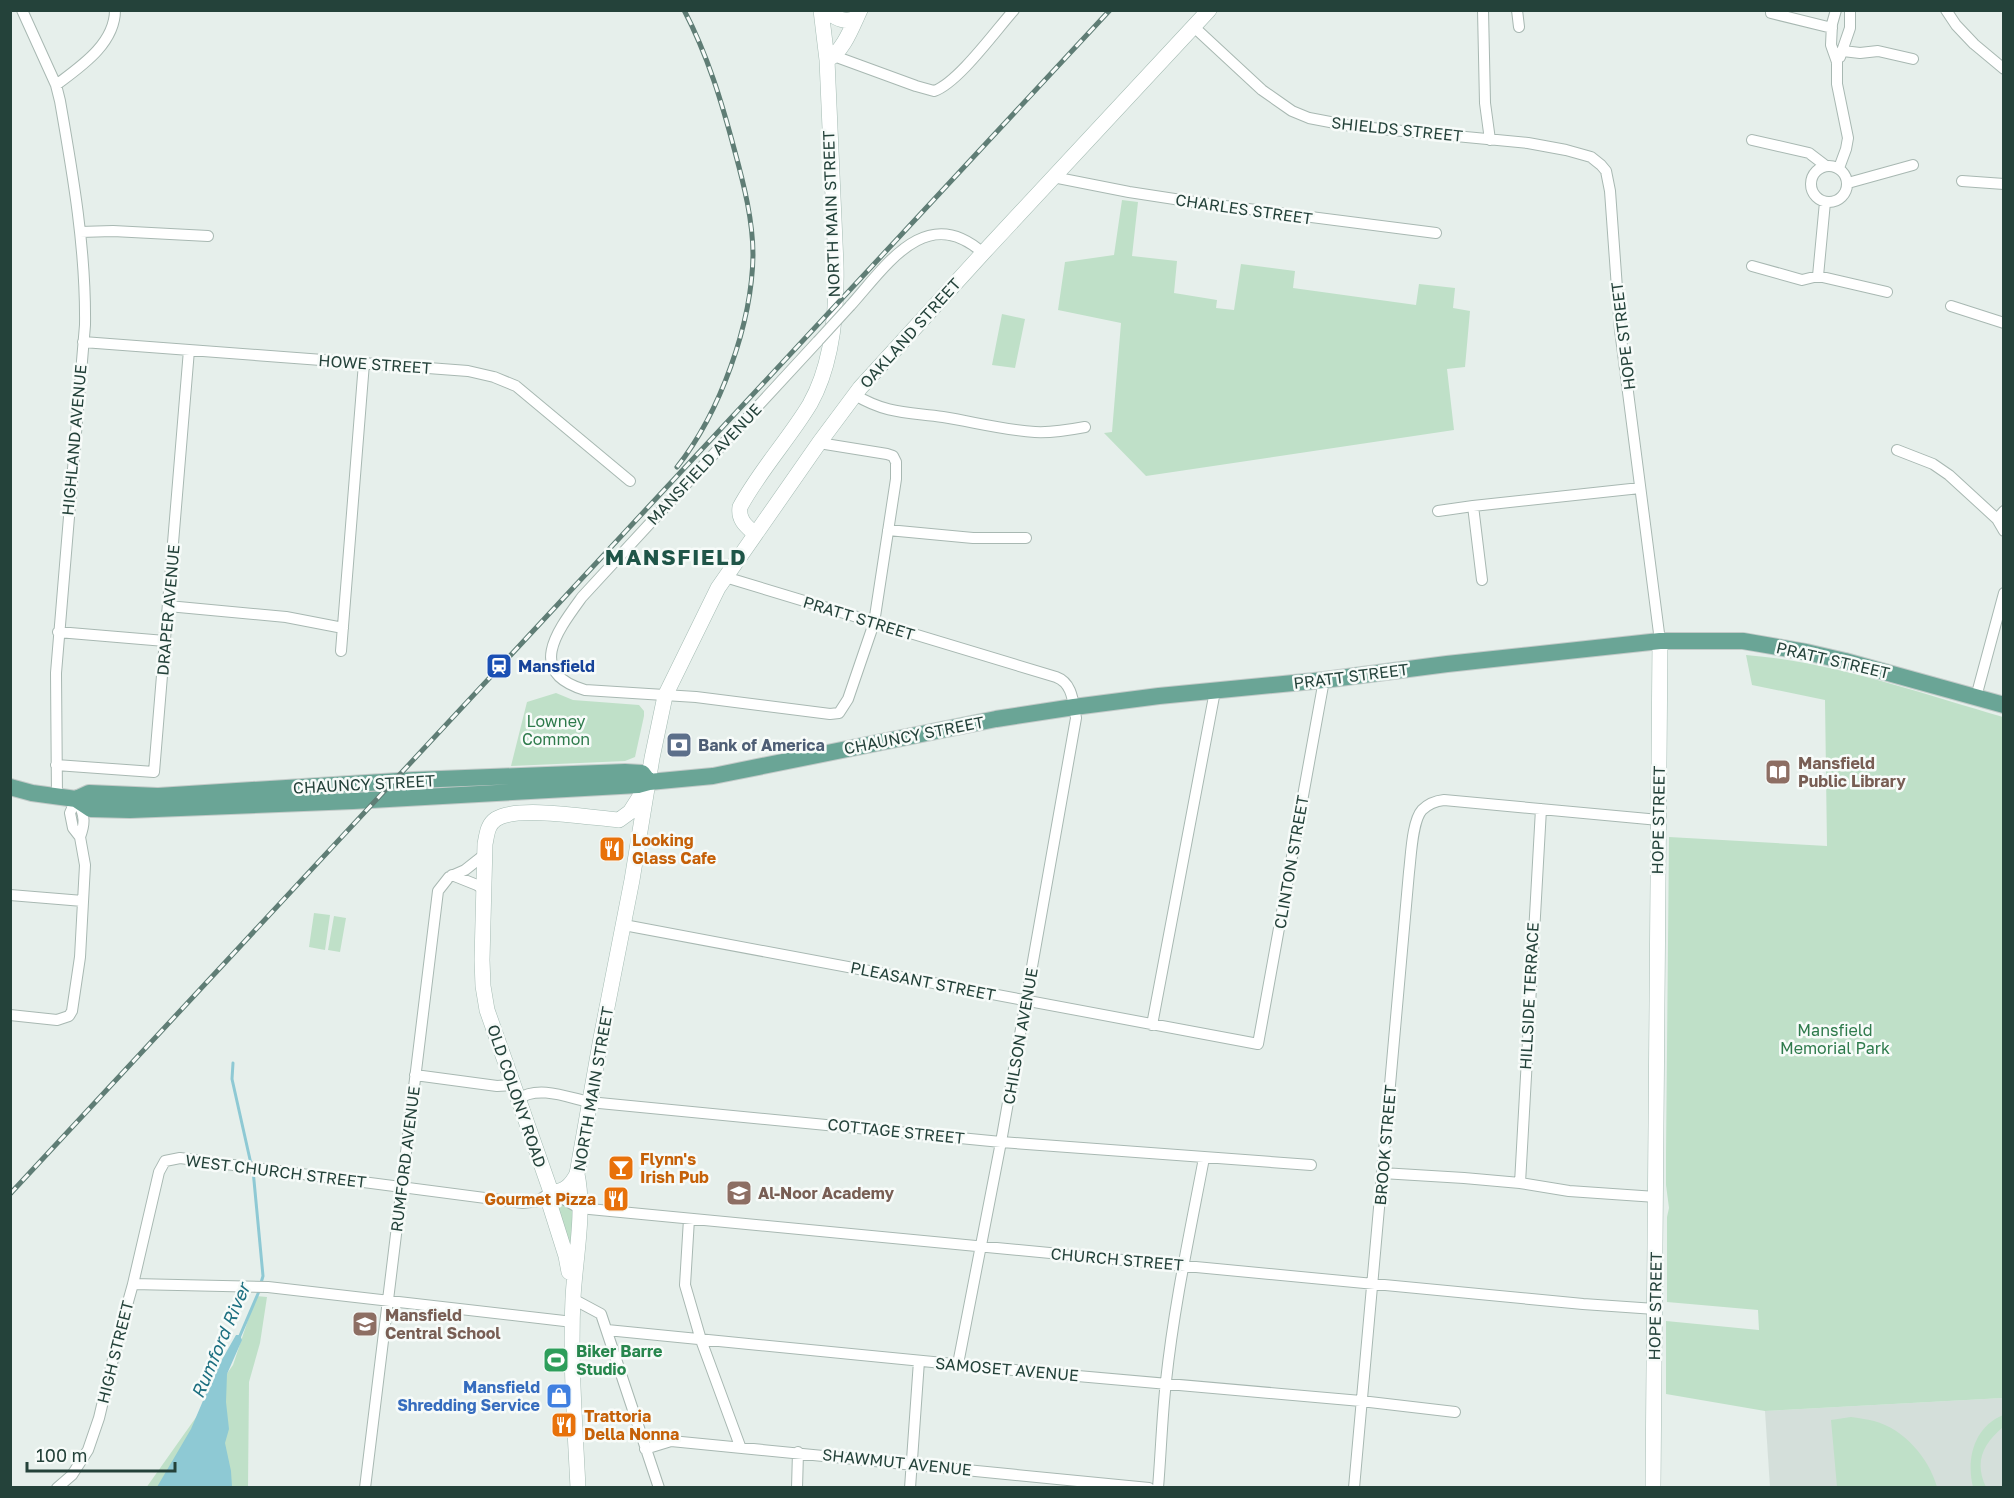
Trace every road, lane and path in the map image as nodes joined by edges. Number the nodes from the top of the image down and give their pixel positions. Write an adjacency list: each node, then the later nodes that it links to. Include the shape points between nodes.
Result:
1 (22, 10): 21 (street, HIGHLAND AVENUE)
2 (116, 10): 21 (street, via 105,39 85,63)
3 (823, 10): 12 (main road, via 843,21 851,21); 17 (main road, NORTH MAIN STREET)
4 (1014, 10): 17 (street, via 963,68 934,91)
5 (1209, 10): 13 (main road, OAKLAND STREET)
6 (1483, 10): 22 (street, via 1485,103)
7 (1517, 10): 14 (street)
8 (1771, 10): 15 (street)
9 (1836, 10): 15 (street)
10 (1850, 10): 16 (street, via 1850,28)
11 (1946, 10): 20 (street, via 1974,44)
12 (858, 14): 17 (main road)
13 (1194, 27): 22 (street, SHIELDS STREET, via 1262,90 1309,118); 28 (main road, OAKLAND STREET)
14 (1519, 27)
15 (1832, 28): 19 (street, via 1831,45)
16 (1843, 51): 18 (street, via 1878,51); 19 (street)
17 (830, 58): 56 (main road, NORTH MAIN STREET, via 836,285 830,346 811,402 740,507 742,521)
18 (1913, 59)
19 (1837, 62): 27 (street, via 1837,84 1848,138)
20 (2004, 69)
21 (56, 85): 33 (street, HIGHLAND AVENUE)
22 (1490, 140): 24 (street, SHIELDS STREET, via 1550,147)
23 (1752, 140): 26 (street, via 1809,153)
24 (1595, 159): 50 (street, HOPE STREET, via 1606,171 1610,191 1620,330)
25 (1913, 165): 30 (street)
26 (1826, 166): 27 (street); 32 (street, via 1814,174 1811,184 1816,197)
27 (1839, 168): 30 (street)
28 (1053, 177): 34 (street, CHARLES STREET, via 1194,202); 36 (main road, OAKLAND STREET)
29 (1962, 181): 31 (street)
30 (1848, 183): 32 (street, via 1841,198)
31 (2004, 184)
32 (1825, 202): 38 (street)
33 (80, 232): 35 (street); 42 (street, HIGHLAND AVENUE, via 85,283)
34 (1436, 233)
35 (208, 236)
36 (983, 253): 45 (main road, OAKLAND STREET); 70 (street, MANSFIELD AVENUE, bridge, via 961,237 940,234 922,237 902,251 589,589 554,638 550,660 559,676 573,687)
37 (1752, 266): 38 (street, via 1802,280)
38 (1818, 276): 39 (street)
39 (1887, 291)
40 (1951, 306): 41 (street)
41 (2004, 323)
42 (83, 342): 43 (street, HOWE STREET); 64 (street, HIGHLAND AVENUE)
43 (189, 350): 44 (street, HOWE STREET); 61 (street, DRAPER AVENUE)
44 (364, 363): 49 (street, HOWE STREET, via 494,376 516,386); 63 (street)
45 (855, 395): 46 (street, via 892,411 1013,429 1053,432); 47 (main road, OAKLAND STREET)
46 (1085, 427)
47 (819, 443): 54 (street, via 894,458 896,479); 56 (main road, OAKLAND STREET)
48 (1897, 450): 53 (street, via 1933,464)
49 (630, 481)
50 (1640, 488): 51 (street); 66 (street, HOPE STREET)
51 (1473, 506): 52 (street); 59 (street)
52 (1438, 511)
53 (2000, 515): 55 (street)
54 (888, 530): 57 (street); 62 (street)
55 (2004, 531)
56 (755, 534): 58 (main road, OAKLAND STREET)
57 (1026, 538)
58 (725, 578): 62 (street, PRATT STREET); 70 (main road, OAKLAND STREET)
59 (1482, 580)
60 (2004, 593): 71 (street)
61 (168, 606): 63 (street, via 286,617); 65 (street, DRAPER AVENUE)
62 (874, 622): 70 (street, via 848,699 839,713); 73 (street, PRATT STREET, via 1062,679 1070,688)
63 (343, 628): 67 (street)
64 (58, 633): 65 (street); 74 (street, HIGHLAND AVENUE)
65 (165, 641): 74 (street, DRAPER AVENUE, via 154,772)
66 (1660, 641): 68 (main road, PRATT STREET); 71 (main road, PRATT STREET, via 1743,640 1845,660); 81 (main road, HOPE STREET)
67 (341, 651)
68 (1324, 680): 69 (main road, PRATT STREET); 92 (street, CLINTON STREET)
69 (1215, 691): 73 (main road, PRATT STREET); 91 (street)
70 (665, 696): 75 (main road, NORTH MAIN STREET)
71 (1976, 697): 72 (main road, PRATT STREET)
72 (2004, 705)
73 (1074, 707): 75 (main road, CHAUNCY STREET, via 713,776); 89 (street, CHILSON AVENUE, via 1076,718)
74 (56, 765): 77 (street, HIGHLAND AVENUE)
75 (649, 782): 78 (main road, CHAUNCY STREET, via 642,773 614,772 158,796 88,794); 80 (main road, via 630,812); 83 (main road, NORTH MAIN STREET)
76 (10, 787): 77 (main road, CHAUNCY STREET)
77 (57, 797): 78 (main road, CHAUNCY STREET)
78 (76, 799): 87 (street, via 84,814 80,837 86,865)
79 (1540, 809): 81 (street); 99 (street, BROOK STREET, via 1444,800 1427,806 1419,814 1410,861); 101 (street, HILLSIDE TERRACE)
80 (619, 820): 82 (main road, OLD COLONY ROAD, via 549,813 507,814 488,829); 83 (main road, via 633,834)
81 (1659, 820): 104 (main road, HOPE STREET)
82 (484, 855): 84 (street, RUMFORD AVENUE); 85 (main road, OLD COLONY ROAD)
83 (635, 856): 88 (main road, NORTH MAIN STREET)
84 (452, 875): 85 (street); 93 (street, RUMFORD AVENUE, via 438,891)
85 (483, 889): 94 (main road, OLD COLONY ROAD, via 483,986 487,1010)
86 (10, 895): 87 (street)
87 (83, 901): 90 (street, via 80,957 70,1016 57,1020)
88 (624, 925): 89 (street, PLEASANT STREET); 95 (main road, NORTH MAIN STREET)
89 (1026, 1000): 91 (street, PLEASANT STREET); 96 (street, CHILSON AVENUE)
90 (10, 1015)
91 (1152, 1024): 92 (street, PLEASANT STREET)
92 (1258, 1044)
93 (415, 1075): 94 (street, COTTAGE STREET); 102 (street, RUMFORD AVENUE)
94 (515, 1092): 95 (street, COTTAGE STREET, via 538,1092); 103 (main road, OLD COLONY ROAD)
95 (589, 1102): 96 (street, COTTAGE STREET); 100 (main road, NORTH MAIN STREET)
96 (1001, 1142): 97 (street, COTTAGE STREET); 107 (street, CHILSON AVENUE)
97 (1204, 1158): 98 (street, COTTAGE STREET); 108 (street)
98 (1311, 1165)
99 (1382, 1173): 101 (street); 110 (street, BROOK STREET)
100 (577, 1174): 103 (main road, via 567,1188); 105 (main road, NORTH MAIN STREET)
101 (1520, 1183): 104 (street)
102 (401, 1187): 103 (street, WEST CHURCH STREET, via 523,1203 538,1201); 109 (street, WEST CHURCH STREET, via 180,1158 165,1161 159,1172); 112 (street, RUMFORD AVENUE)
103 (551, 1192): 105 (street); 111 (main road, OLD COLONY ROAD, via 548,1199 566,1256)
104 (1656, 1197): 113 (main road, HOPE STREET)
105 (579, 1208): 106 (street, CHURCH STREET); 111 (main road, NORTH MAIN STREET)
106 (689, 1219): 107 (street, CHURCH STREET); 116 (street, via 685,1285)
107 (980, 1246): 108 (street, CHURCH STREET); 118 (street, CHILSON AVENUE)
108 (1185, 1265): 110 (street, CHURCH STREET); 119 (street)
109 (133, 1284): 112 (street, HIGH STREET, via 255,1286); 126 (street, HIGH STREET, via 88,1450 72,1475)
110 (1371, 1284): 113 (street, CHURCH STREET); 120 (street, BROOK STREET)
111 (573, 1299): 114 (main road, NORTH MAIN STREET); 115 (street, via 601,1314)
112 (389, 1301): 114 (street, HIGH STREET); 127 (street, RUMFORD AVENUE)
113 (1655, 1309): 135 (main road, HOPE STREET)
114 (573, 1322): 128 (main road, NORTH MAIN STREET)
115 (607, 1330): 116 (street, SAMOSET AVENUE); 123 (street)
116 (701, 1340): 117 (street, SAMOSET AVENUE); 122 (street)
117 (919, 1361): 118 (street, SAMOSET AVENUE); 125 (street)
118 (958, 1364): 119 (street, SAMOSET AVENUE)
119 (1166, 1382): 120 (street, SAMOSET AVENUE); 133 (street)
120 (1361, 1401): 121 (street, SAMOSET AVENUE); 134 (street, BROOK STREET)
121 (1455, 1412)
122 (740, 1446): 123 (street, SHAWMUT AVENUE, via 671,1441); 124 (street, SHAWMUT AVENUE)
123 (645, 1449): 129 (street)
124 (798, 1452): 125 (street, SHAWMUT AVENUE); 130 (street)
125 (912, 1464): 131 (street); 132 (street, SHAWMUT AVENUE)
126 (57, 1488)
127 (365, 1488)
128 (578, 1488)
129 (659, 1488)
130 (797, 1488)
131 (910, 1488)
132 (1149, 1488)
133 (1158, 1488)
134 (1353, 1488)
135 (1653, 1488)

